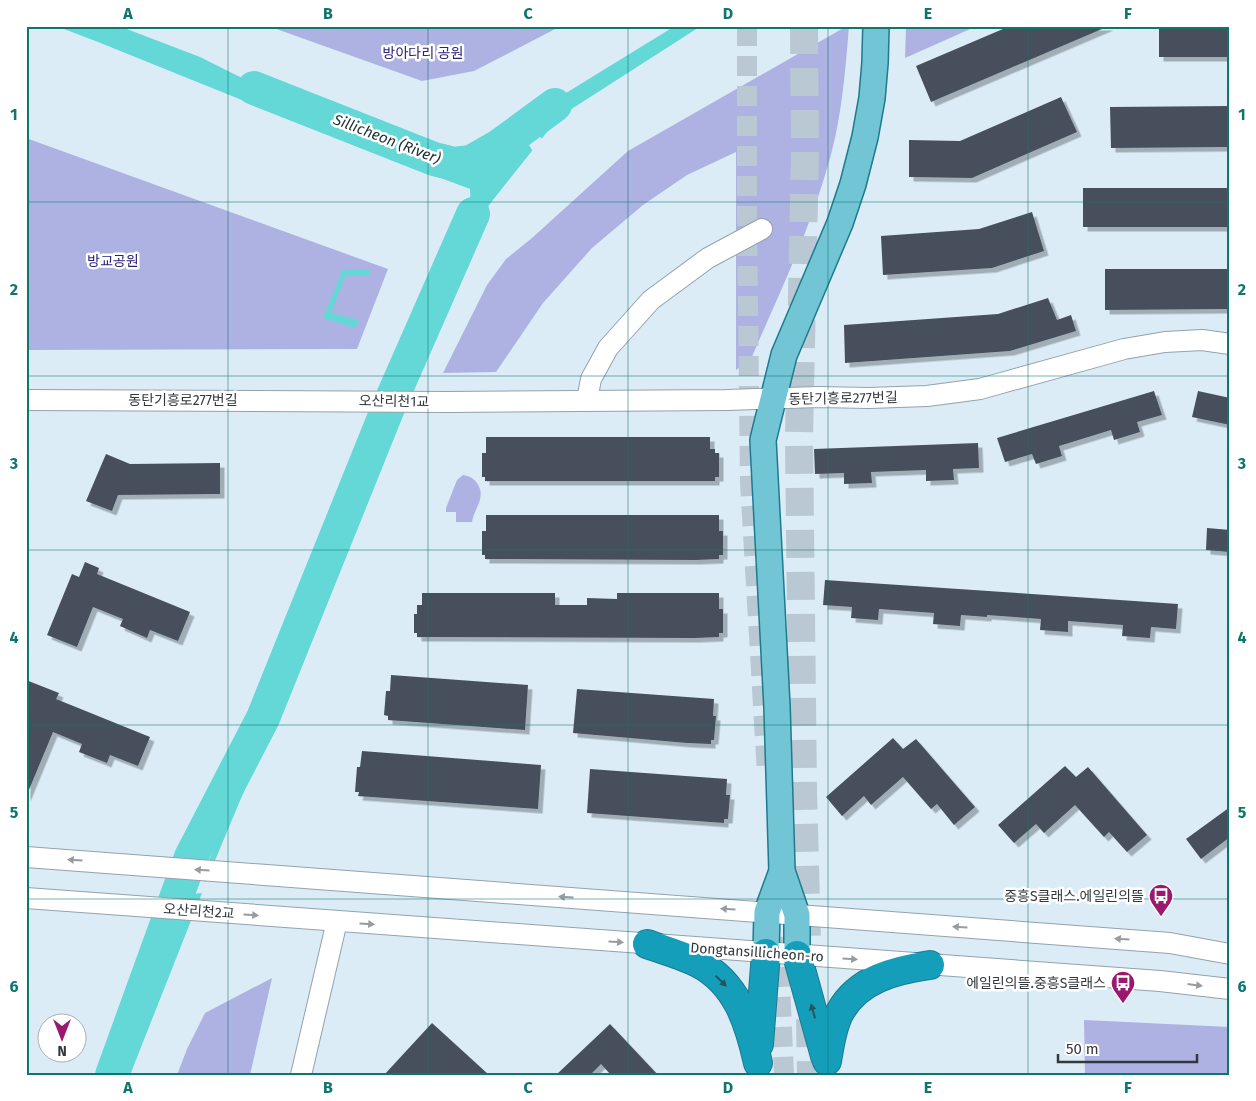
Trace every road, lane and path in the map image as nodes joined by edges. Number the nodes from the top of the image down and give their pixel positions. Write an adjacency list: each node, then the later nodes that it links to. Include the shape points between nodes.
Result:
1 (876, 26): 6 (main road, via 872,98 854,184 784,355)
2 (762, 229): 5 (street, via 708,258 651,300 608,348 590,379)
3 (1230, 344): 6 (street, 동탄기흥로277번길, via 1202,340 1124,348 980,389 908,396)
4 (26, 400): 7 (street, 동탄기흥로277번길)
5 (587, 400): 6 (street, 동탄기흥로277번길); 8 (street, 동탄기흥로277번길)
6 (773, 400): 10 (main road, via 764,440)
7 (340, 401): 8 (street, 오산리천1교)
8 (448, 402)
9 (26, 856): 12 (street, one-way to 9)
10 (782, 871): 12 (main road); 13 (main road)
11 (26, 898): 14 (street, 오산리천2교, one-way to 14)
12 (767, 912): 13 (street); 17 (main road)
13 (797, 914): 18 (street, one-way to 13, via 1170,943); 19 (main road)
14 (284, 917): 15 (street, Dongtansillicheon-ro)
15 (337, 921): 16 (street, Dongtansillicheon-ro, one-way to 16); 24 (street)
16 (647, 944): 17 (street, Dongtansillicheon-ro); 23 (highway, one-way to 23, via 699,963 722,980 741,1006)
17 (766, 953): 19 (street, Dongtansillicheon-ro); 23 (highway)
18 (1230, 954)
19 (797, 955): 20 (street, Dongtansillicheon-ro, one-way to 20); 22 (highway, one-way to 19)
20 (930, 965): 21 (street, Dongtansillicheon-ro, one-way to 21); 22 (highway, via 901,969 876,978 855,992 840,1012 834,1028)
21 (1230, 989)
22 (828, 1068)
23 (758, 1069)
24 (301, 1075)

